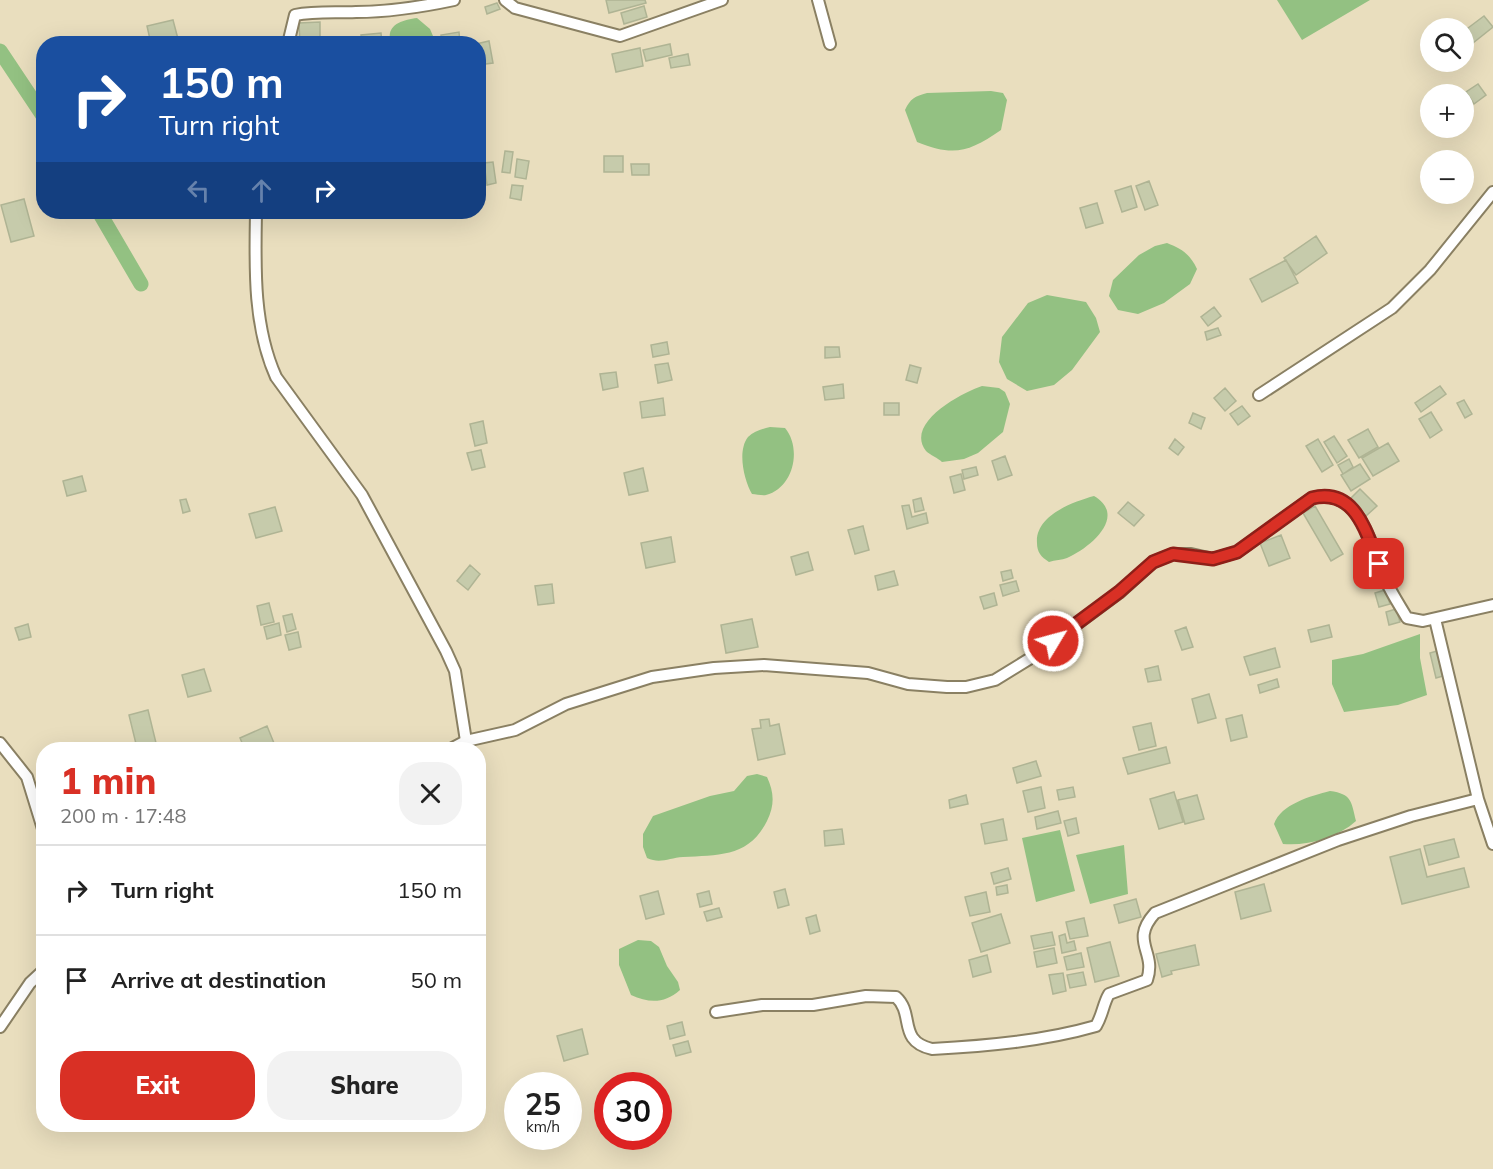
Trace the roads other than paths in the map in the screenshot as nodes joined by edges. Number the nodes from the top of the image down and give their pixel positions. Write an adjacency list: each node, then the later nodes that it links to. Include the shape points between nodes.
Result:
1 (454, 0): 5 (street, via 417,9 295,15)
2 (505, 0): 3 (street, via 515,8 620,36)
3 (722, 0)
4 (818, 0): 6 (street)
5 (290, 36)
6 (831, 44)
7 (1493, 192): 9 (street, via 1430,270 1392,308)
8 (256, 219): 12 (street, via 259,314 268,359 276,377 362,495 446,651 455,671)
9 (1259, 395)
10 (1493, 605): 11 (street)
11 (1435, 619): 12 (street, via 1407,618 1387,584 1362,521 1339,499 1324,495 1312,498 1237,552 1213,559 1173,554 1153,562 1034,656 995,680 947,687 908,684 868,673 764,665 714,668 652,677 566,704 515,730); 14 (street)
12 (466, 741)
13 (0, 743): 15 (street, via 27,777)
14 (1478, 799): 16 (street); 18 (street, via 1338,840 1155,913 1142,935 1151,970 1148,980 1109,994 1096,1026 1073,1033 932,1049 916,1043 900,1001 886,995)
15 (36, 806)
16 (1493, 844)
17 (36, 977): 19 (street)
18 (716, 1012)
19 (0, 1028)

